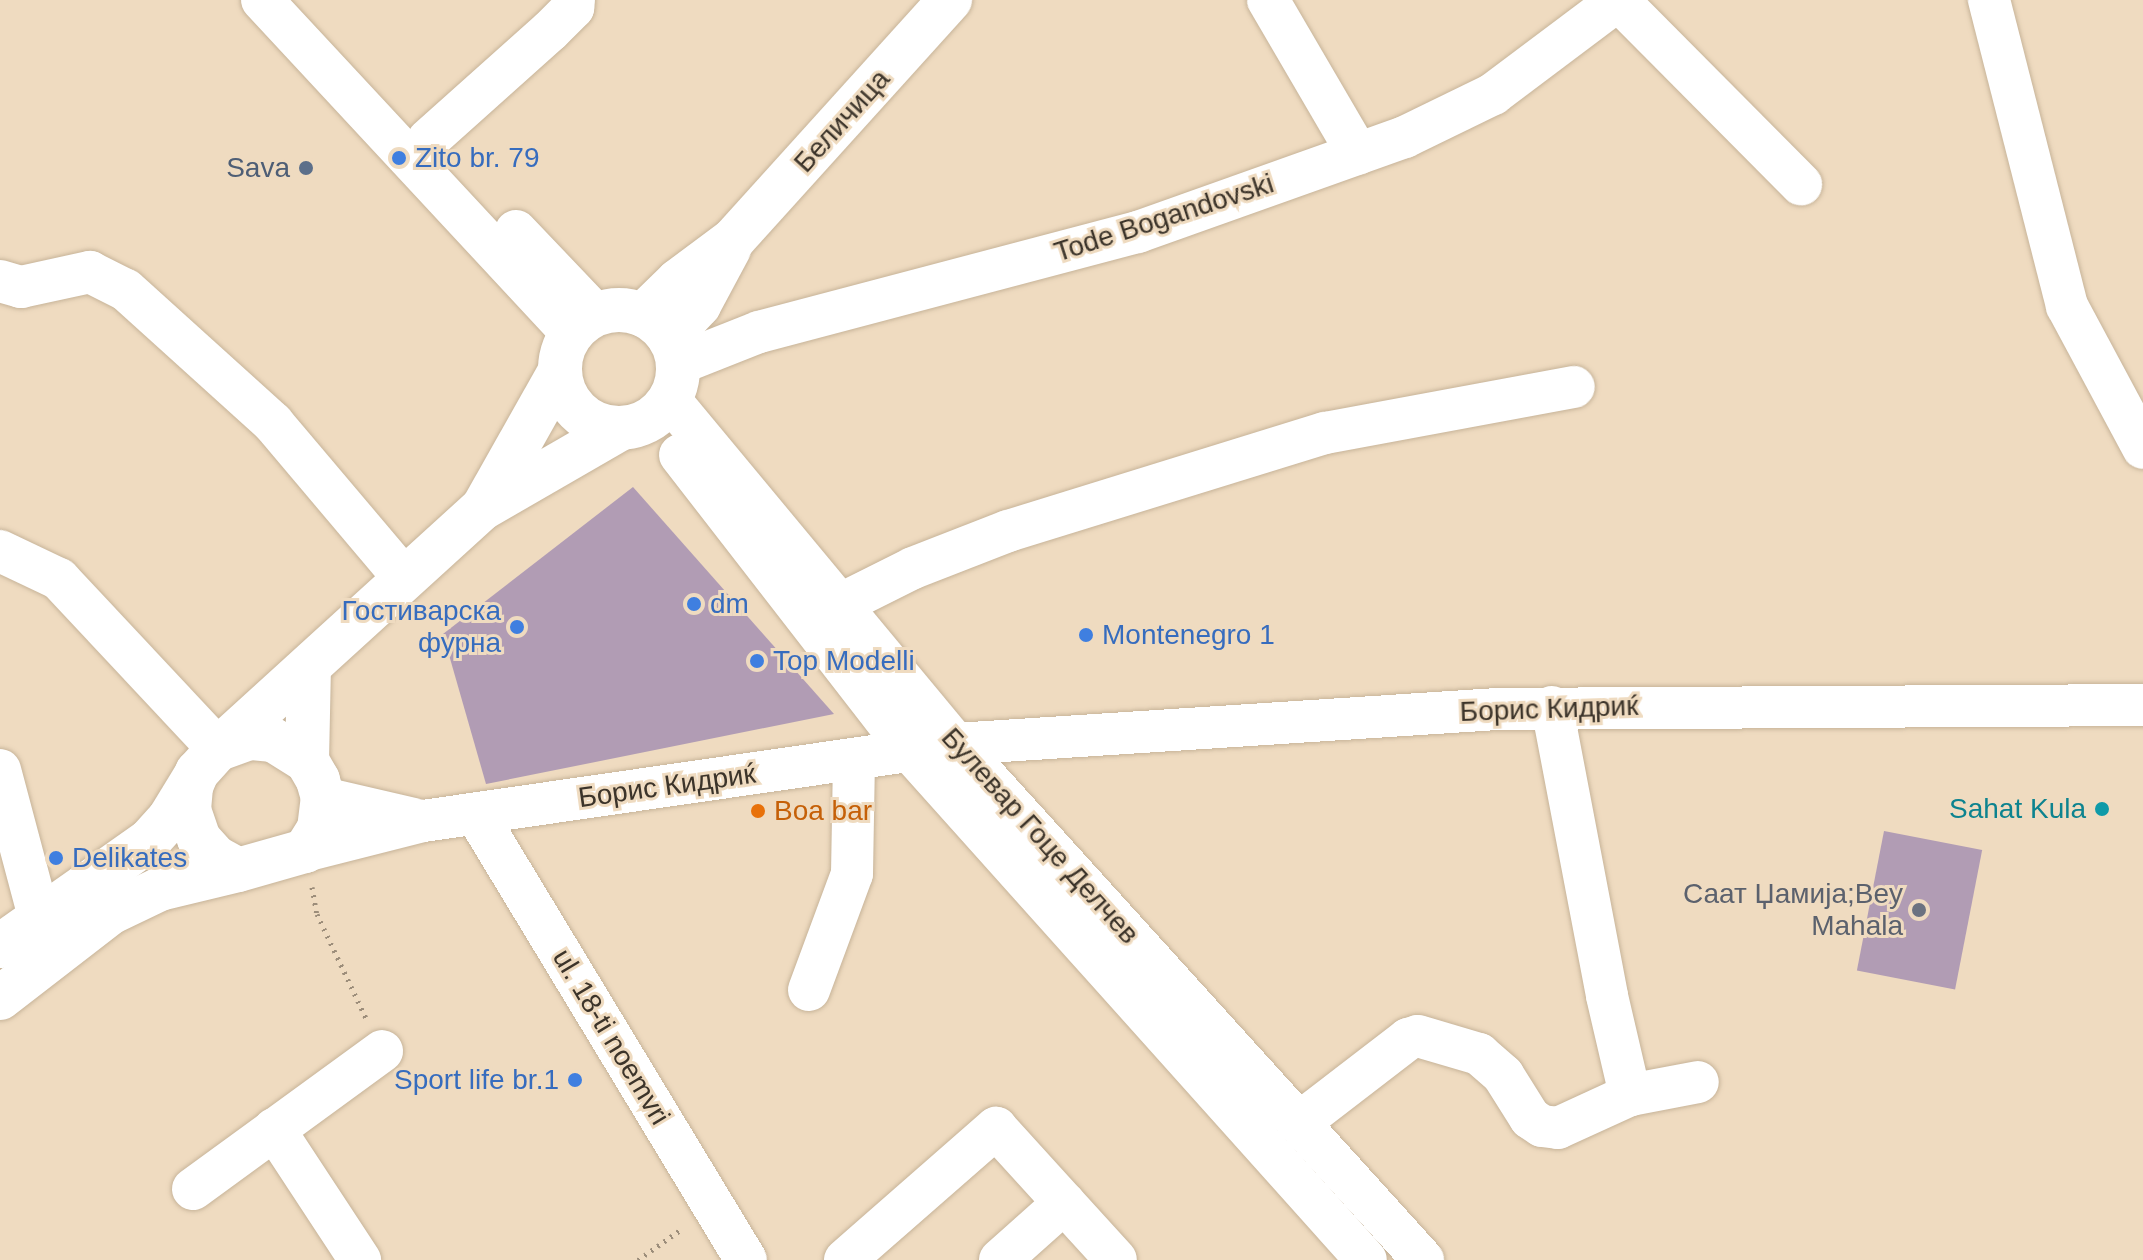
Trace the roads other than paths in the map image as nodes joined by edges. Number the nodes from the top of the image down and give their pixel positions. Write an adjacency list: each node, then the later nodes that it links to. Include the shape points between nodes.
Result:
1 (262, 0): 12 (street)
2 (301, 0): 8 (street)
3 (574, 0): 8 (street, via 573,8 550,31)
4 (1268, 0): 9 (street)
5 (1618, 0): 9 (street, Tode Bogandovski, via 1493,94); 10 (street)
6 (1989, 0): 15 (street, via 2067,306)
7 (934, 6): 13 (main road, Беличица, via 733,240)
8 (428, 140): 12 (street)
9 (1358, 154): 13 (street, Tode Bogandovski, via 1138,232 759,332)
10 (1801, 184)
11 (0, 281): 18 (street, via 21,287 90,272 126,290 273,423)
12 (575, 340): 13 (main road, via 611,310); 13 (main road, via 565,395 597,426); 16 (main road)
13 (655, 377): 16 (main road, Беличица); 19 (street, Булевар Гоце Делчев); 24 (street, Булевар Гоце Делчев)
14 (1574, 387): 19 (street, via 1325,433 1008,531 913,568)
15 (2143, 448)
16 (483, 508): 18 (main road)
17 (0, 551): 26 (street, via 59,579)
18 (405, 579): 20 (main road)
19 (841, 604): 23 (street, Булевар Гоце Делчев)
20 (309, 667): 26 (main road); 28 (main road)
21 (2143, 705): 22 (street, Борис Кидриќ)
22 (1552, 707): 23 (street, Борис Кидриќ); 39 (street)
23 (956, 744): 24 (street, Борис Кидриќ); 40 (street, Булевар Гоце Делчев)
24 (910, 751): 25 (street, Борис Кидриќ); 49 (street, Булевар Гоце Делчев)
25 (854, 759): 29 (street, Борис Кидриќ); 35 (street, via 852,874)
26 (208, 761): 28 (main road, via 249,738 273,740); 32 (main road, via 189,810 199,839 215,857); 33 (main road, via 149,841)
27 (0, 770): 33 (street)
28 (315, 780): 30 (street); 31 (main road, via 319,829)
29 (476, 814): 30 (street, Борис Кидриќ); 45 (street, ul. 18-ti noemvri)
30 (423, 821): 31 (street)
31 (305, 851): 32 (main road)
32 (238, 870): 36 (main road, via 160,889 110,913)
33 (40, 920): 34 (main road)
34 (0, 946)
35 (809, 990)
36 (0, 998)
37 (382, 1051): 41 (street)
38 (1698, 1082): 39 (street)
39 (1630, 1095): 40 (street, via 1558,1128 1542,1126 1530,1118 1503,1075 1479,1054 1418,1036)
40 (1299, 1123): 50 (street, Булевар Гоце Делчев)
41 (274, 1129): 42 (street); 44 (street)
42 (193, 1189)
43 (1064, 1203): 46 (street, via 996,1128); 47 (street); 48 (street)
44 (360, 1260)
45 (746, 1260)
46 (845, 1260)
47 (1000, 1260)
48 (1116, 1260)
49 (1366, 1260)
50 (1423, 1260)

